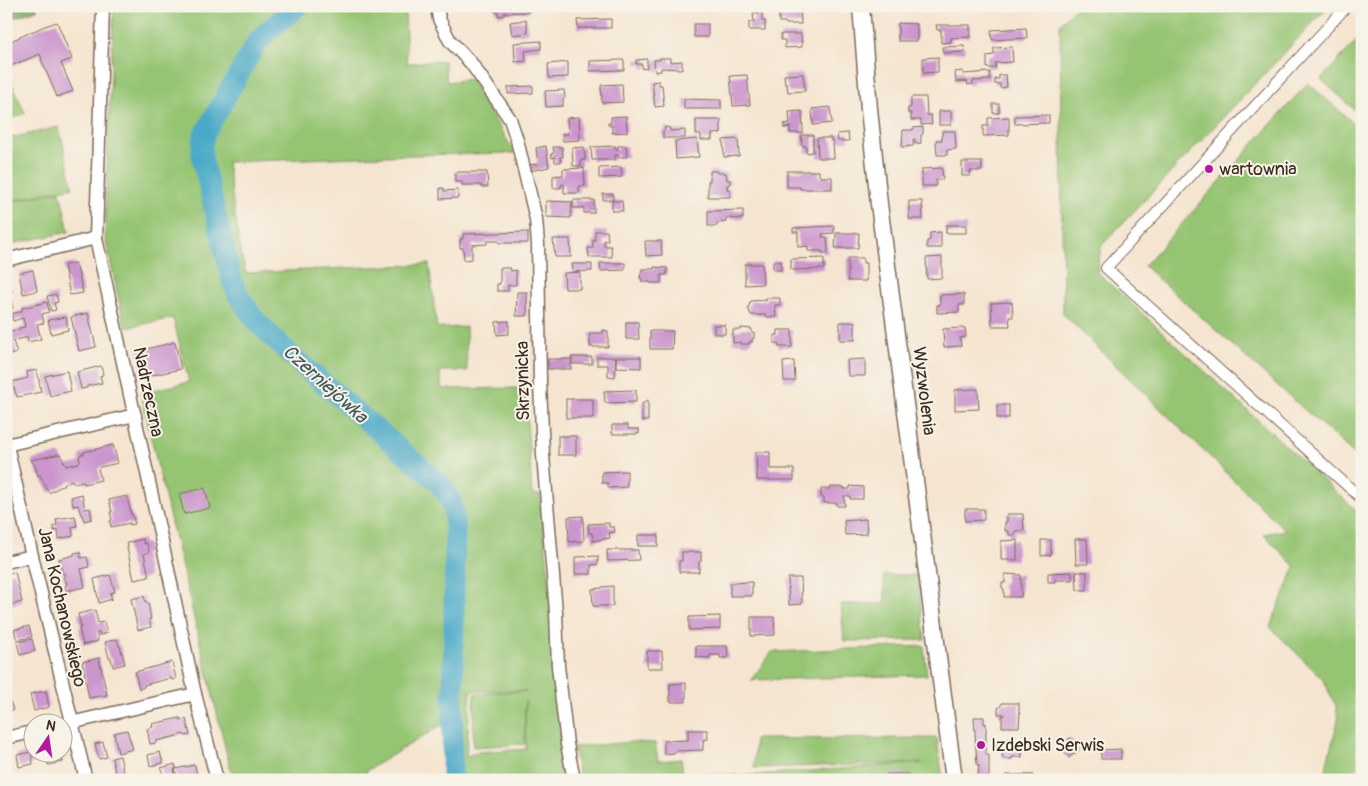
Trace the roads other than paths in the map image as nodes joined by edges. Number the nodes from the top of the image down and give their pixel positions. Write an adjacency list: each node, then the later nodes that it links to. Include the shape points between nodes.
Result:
1 (103, 6): 5 (street, Nadrzeczna)
2 (437, 6): 20 (street, Skrzynicka, via 439,19 450,40 471,63 510,120 536,219 542,455 558,666)
3 (861, 6): 21 (street, Wyzwolenia, via 879,204)
4 (1348, 6): 9 (street, via 1106,268)
5 (96, 238): 6 (street); 7 (street, Nadrzeczna)
6 (6, 260)
7 (135, 415): 8 (street); 12 (street, Nadrzeczna)
8 (6, 444): 10 (street, Jana Kochanowskiego)
9 (1362, 499)
10 (32, 556): 11 (street); 13 (street, Jana Kochanowskiego)
11 (6, 562)
12 (196, 694): 14 (street); 19 (street, Nadrzeczna)
13 (65, 714)
14 (72, 723)
15 (22, 734): 16 (street)
16 (6, 738)
17 (72, 739): 18 (street, Jana Kochanowskiego)
18 (86, 780)
19 (217, 780)
20 (574, 780)
21 (954, 780)

